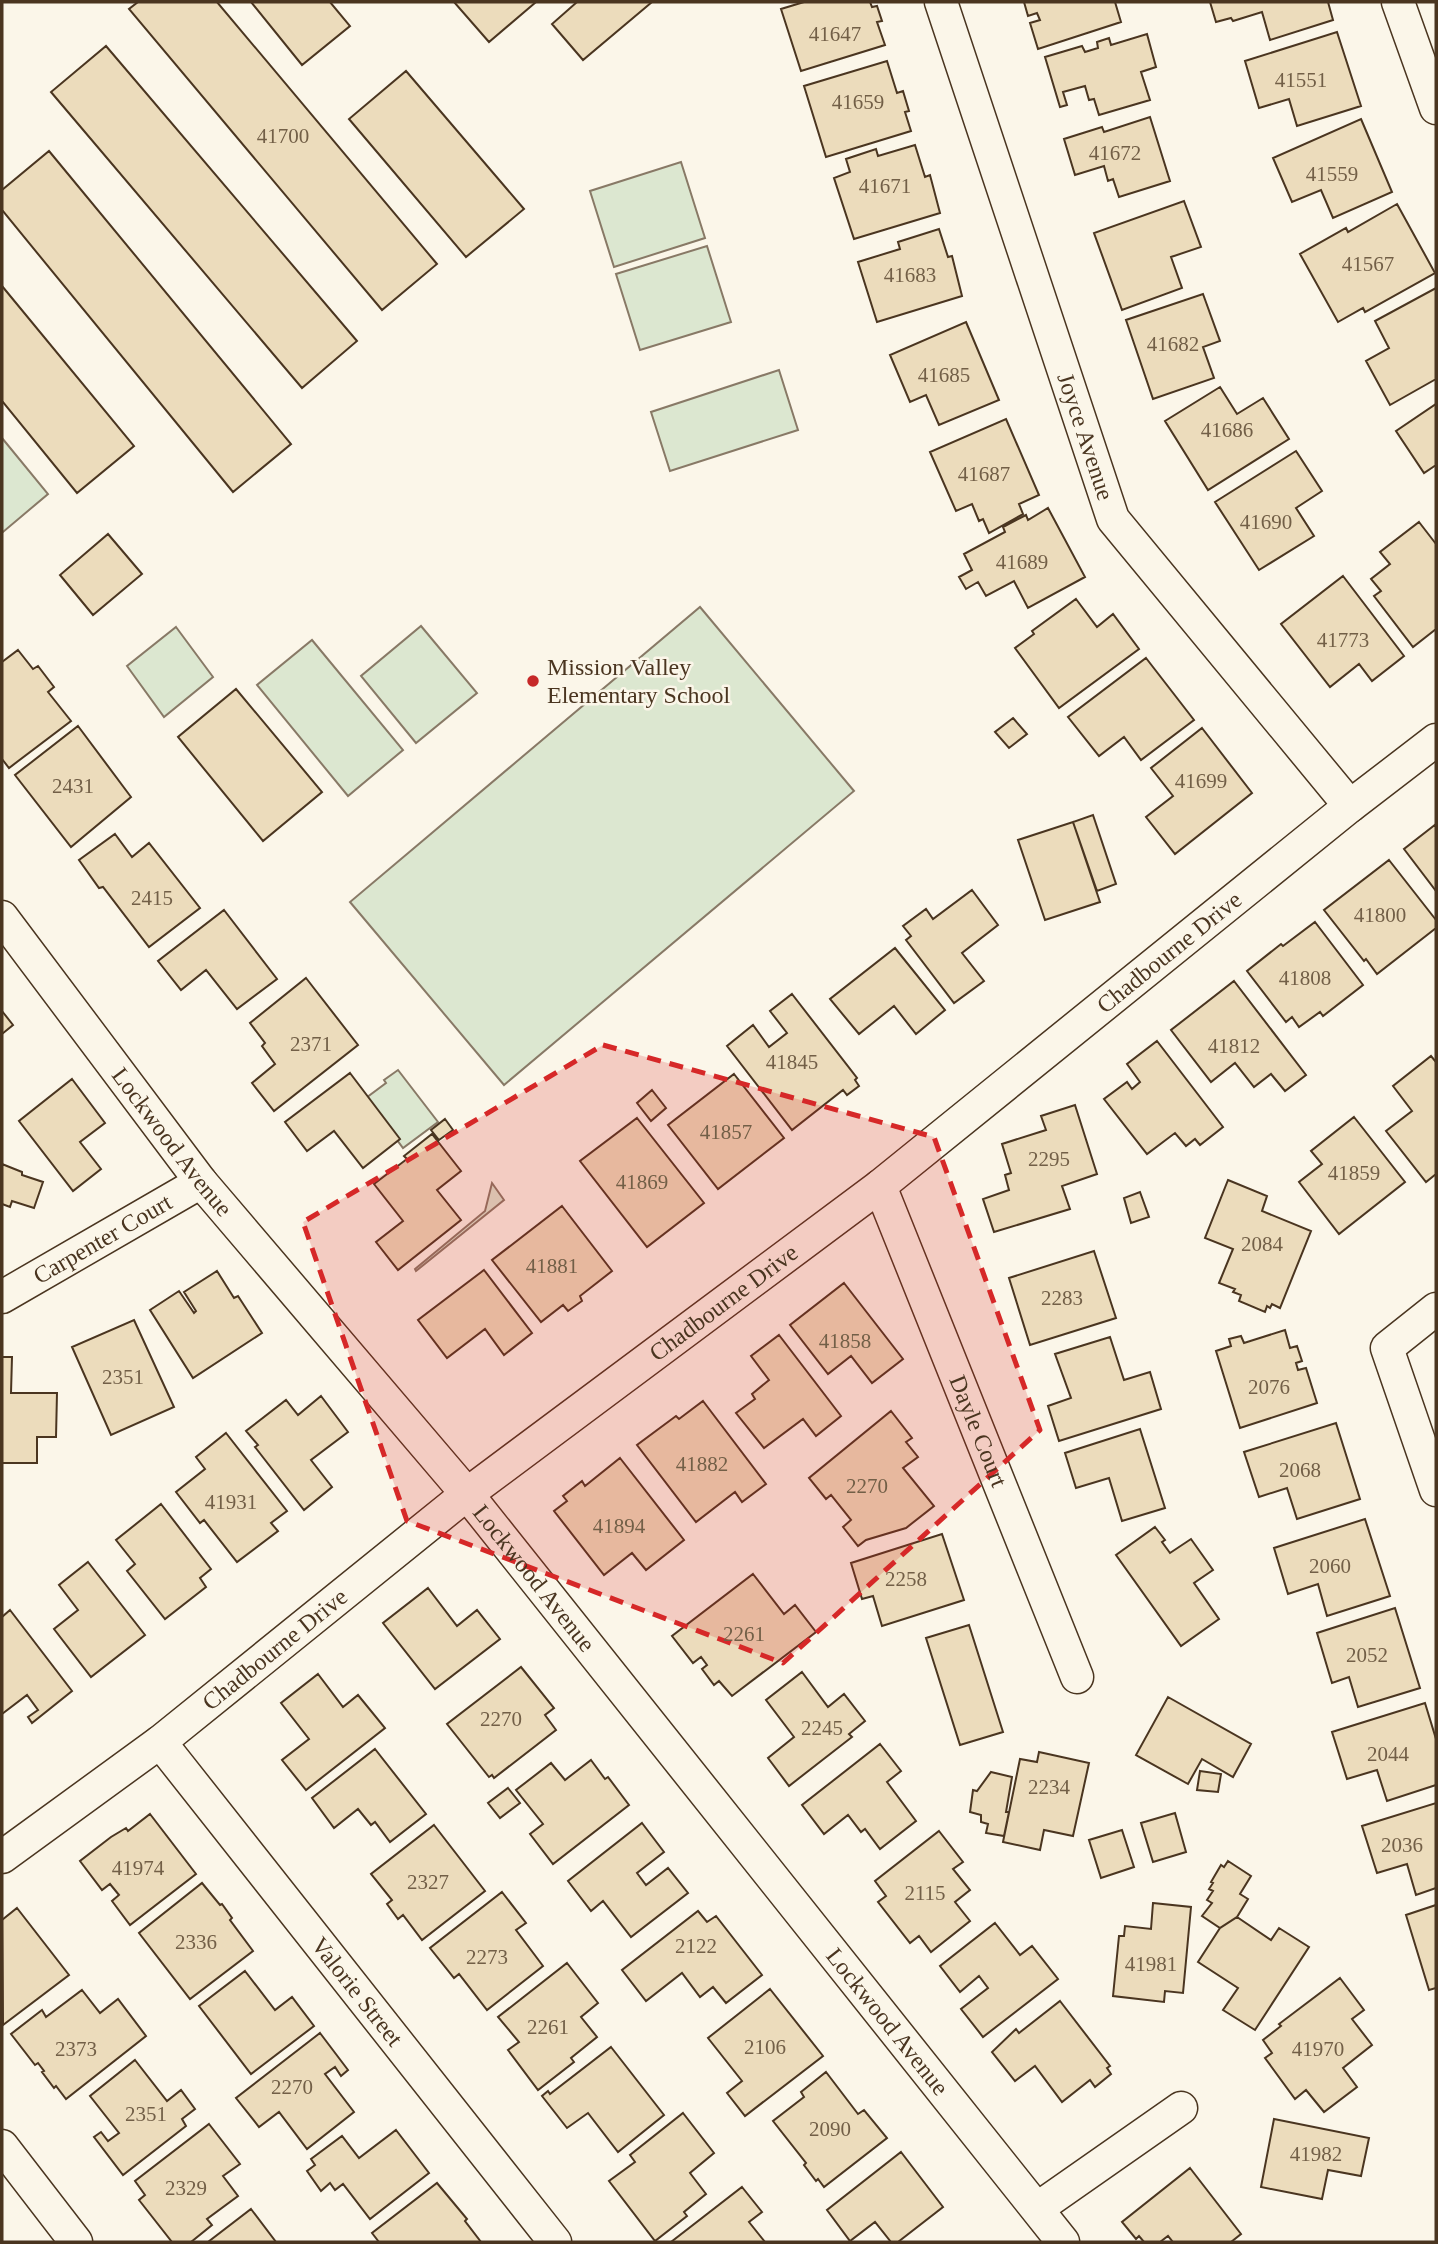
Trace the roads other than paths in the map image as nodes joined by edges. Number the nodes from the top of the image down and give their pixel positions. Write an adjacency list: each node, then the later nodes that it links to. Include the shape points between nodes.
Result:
1 (941, 2): 5 (street, Joyce Avenue, via 1113,519)
2 (1398, 2): 3 (street)
3 (1436, 108)
4 (1436, 740): 5 (street, Chadbourne Drive)
5 (1350, 806): 8 (street, Chadbourne Drive)
6 (2, 917): 7 (street, Lockwood Avenue)
7 (201, 1182): 9 (street, Carpenter Court); 12 (street, Lockwood Avenue)
8 (880, 1186): 12 (street, Chadbourne Drive); 13 (street, Dayle Court)
9 (2, 1297)
10 (1436, 1308): 11 (street, via 1387,1348)
11 (1436, 1490)
12 (467, 1494): 14 (street, Chadbourne Drive); 18 (street, Lockwood Avenue)
13 (1077, 1676)
14 (160, 1742): 15 (street, Chadbourne Drive); 20 (street, Valorie Street)
15 (2, 1857)
16 (1181, 2108): 18 (street)
17 (2, 2146): 19 (street)
18 (1038, 2208): 21 (street, Lockwood Avenue)
19 (76, 2242)
20 (555, 2242)
21 (1063, 2242)

